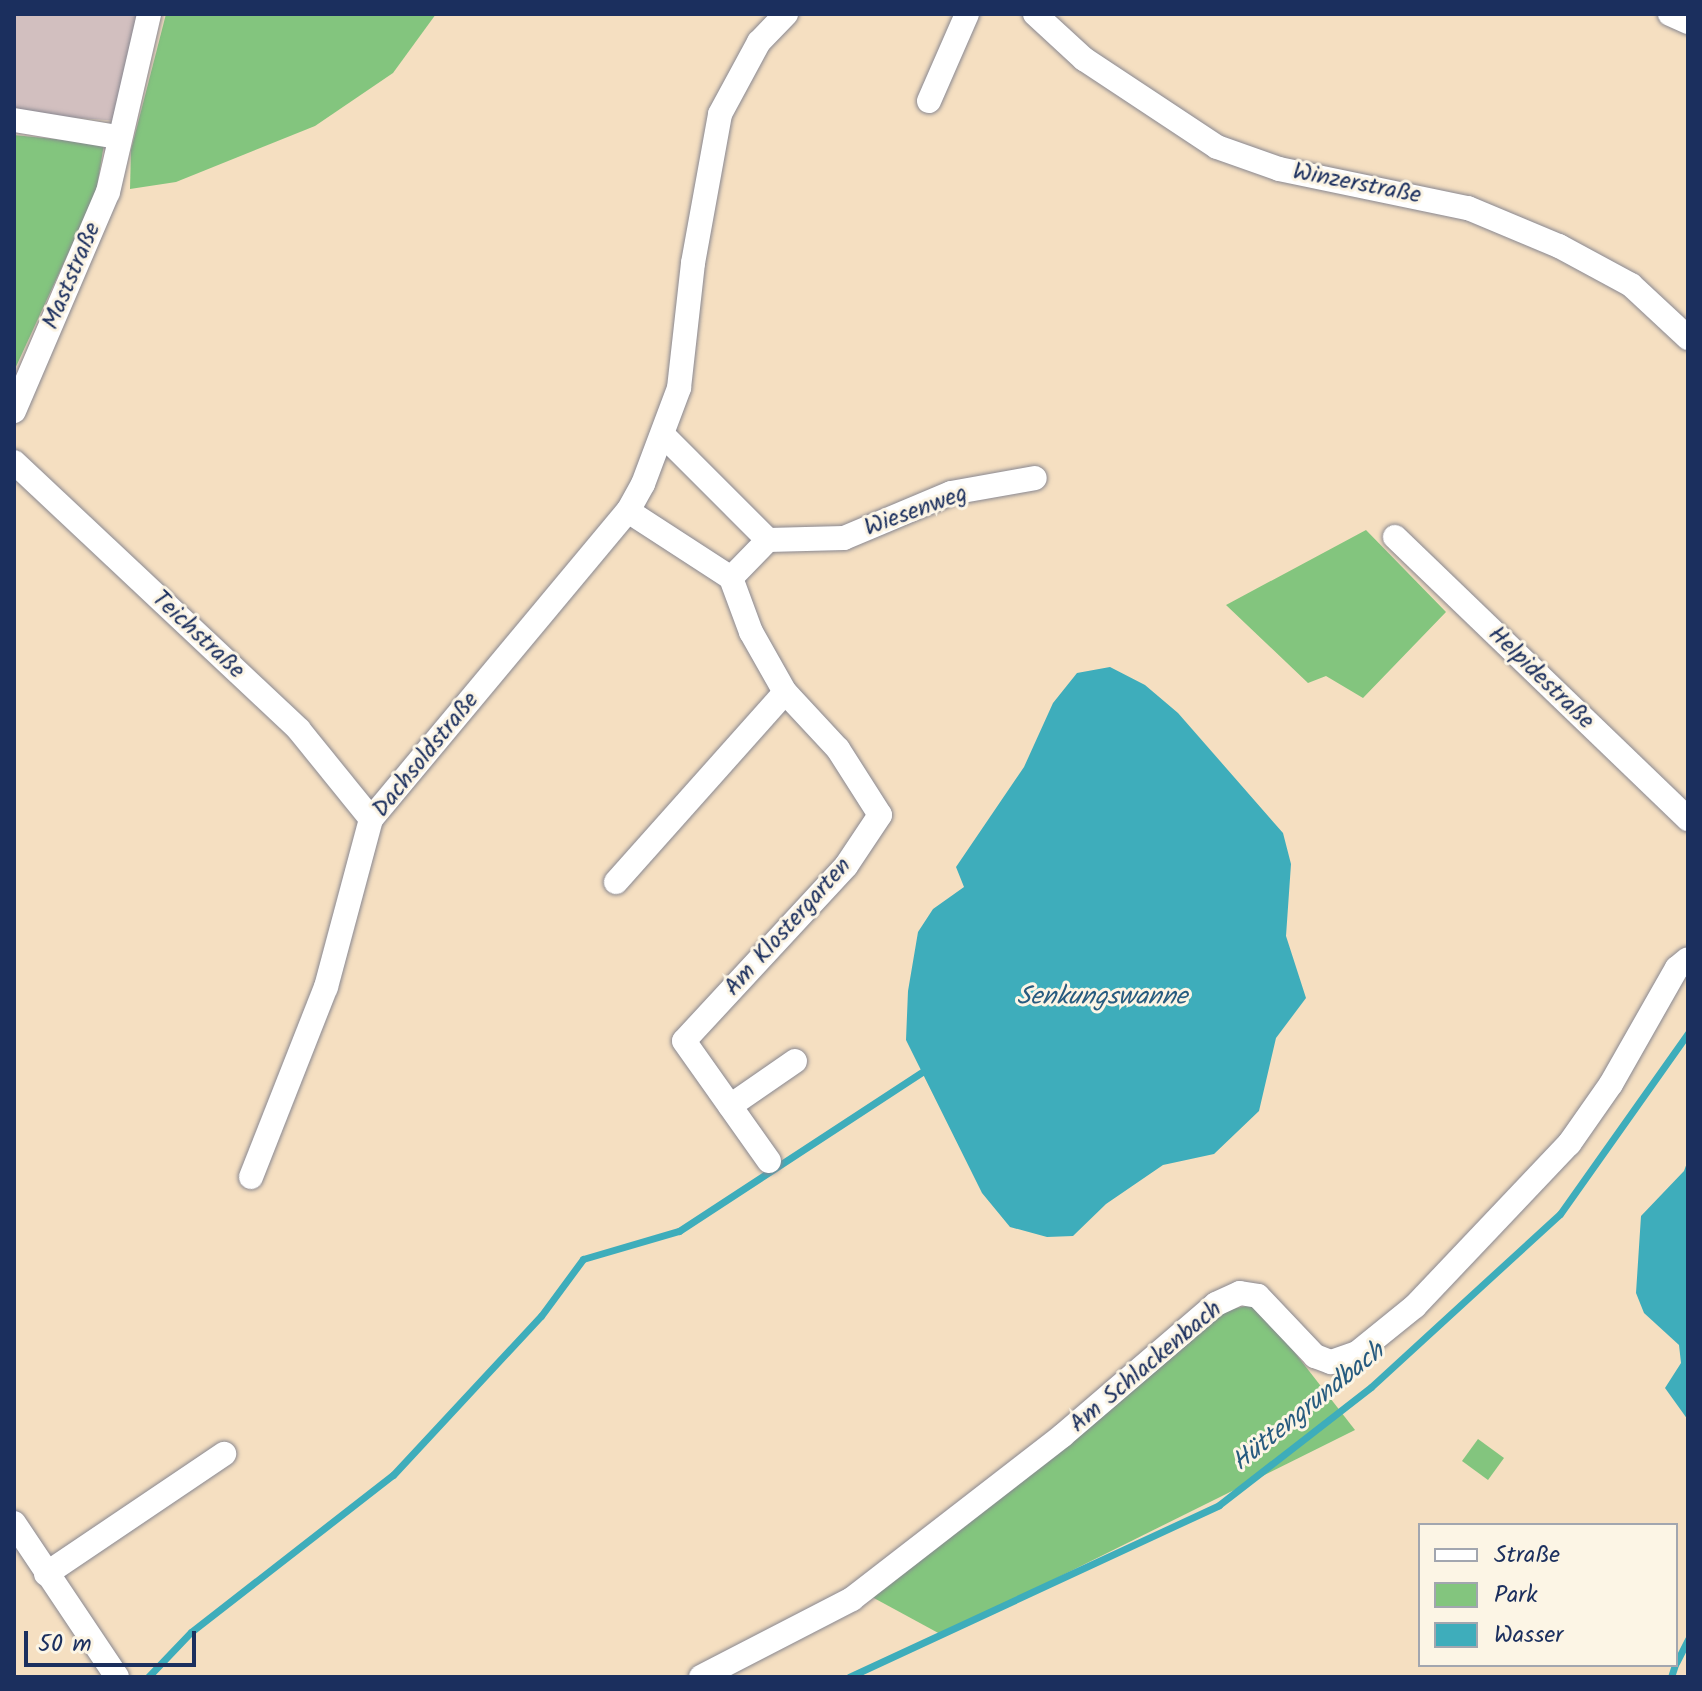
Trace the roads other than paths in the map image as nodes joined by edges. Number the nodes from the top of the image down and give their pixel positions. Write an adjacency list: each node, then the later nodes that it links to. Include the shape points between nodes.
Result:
1 (149, 14): 9 (street, Maststraße)
2 (786, 14): 12 (street, Dachsoldstraße, via 759,42 720,114 693,263 679,388)
3 (967, 14): 7 (street)
4 (1035, 14): 10 (street, Winzerstraße, via 1084,59 1217,147 1279,169 1468,208 1559,246 1631,285)
5 (1670, 14): 6 (street)
6 (1688, 22)
7 (929, 101)
8 (14, 120): 9 (street)
9 (118, 137): 11 (street, Maststraße, via 108,192)
10 (1688, 338)
11 (14, 411)
12 (664, 436): 15 (street, Dachsoldstraße); 17 (street)
13 (14, 462): 20 (street, Teichstraße, via 299,730)
14 (1035, 478): 17 (street, Wiesenweg, via 951,493 844,538)
15 (628, 511): 18 (street); 20 (street, Dachsoldstraße)
16 (1395, 537): 21 (street, Helpidestraße)
17 (768, 540): 18 (street)
18 (731, 578): 19 (street, Am Klostergarten, via 751,632)
19 (785, 692): 22 (street); 25 (street, Am Klostergarten, via 838,749 880,815 846,866 684,1041)
20 (371, 819): 27 (street, Dachsoldstraße, via 326,987)
21 (1688, 819)
22 (616, 882)
23 (1688, 959): 32 (street, Am Schlackenbach, via 1677,968 1611,1084 1569,1144 1415,1306 1357,1353 1331,1362 1315,1356 1258,1296 1240,1293 1216,1304 1062,1436 852,1599)
24 (795, 1061): 25 (street)
25 (730, 1106): 26 (street, Am Klostergarten)
26 (769, 1161)
27 (251, 1177)
28 (224, 1454): 30 (street)
29 (14, 1523): 30 (street)
30 (46, 1574): 31 (street)
31 (116, 1677)
32 (701, 1677)

